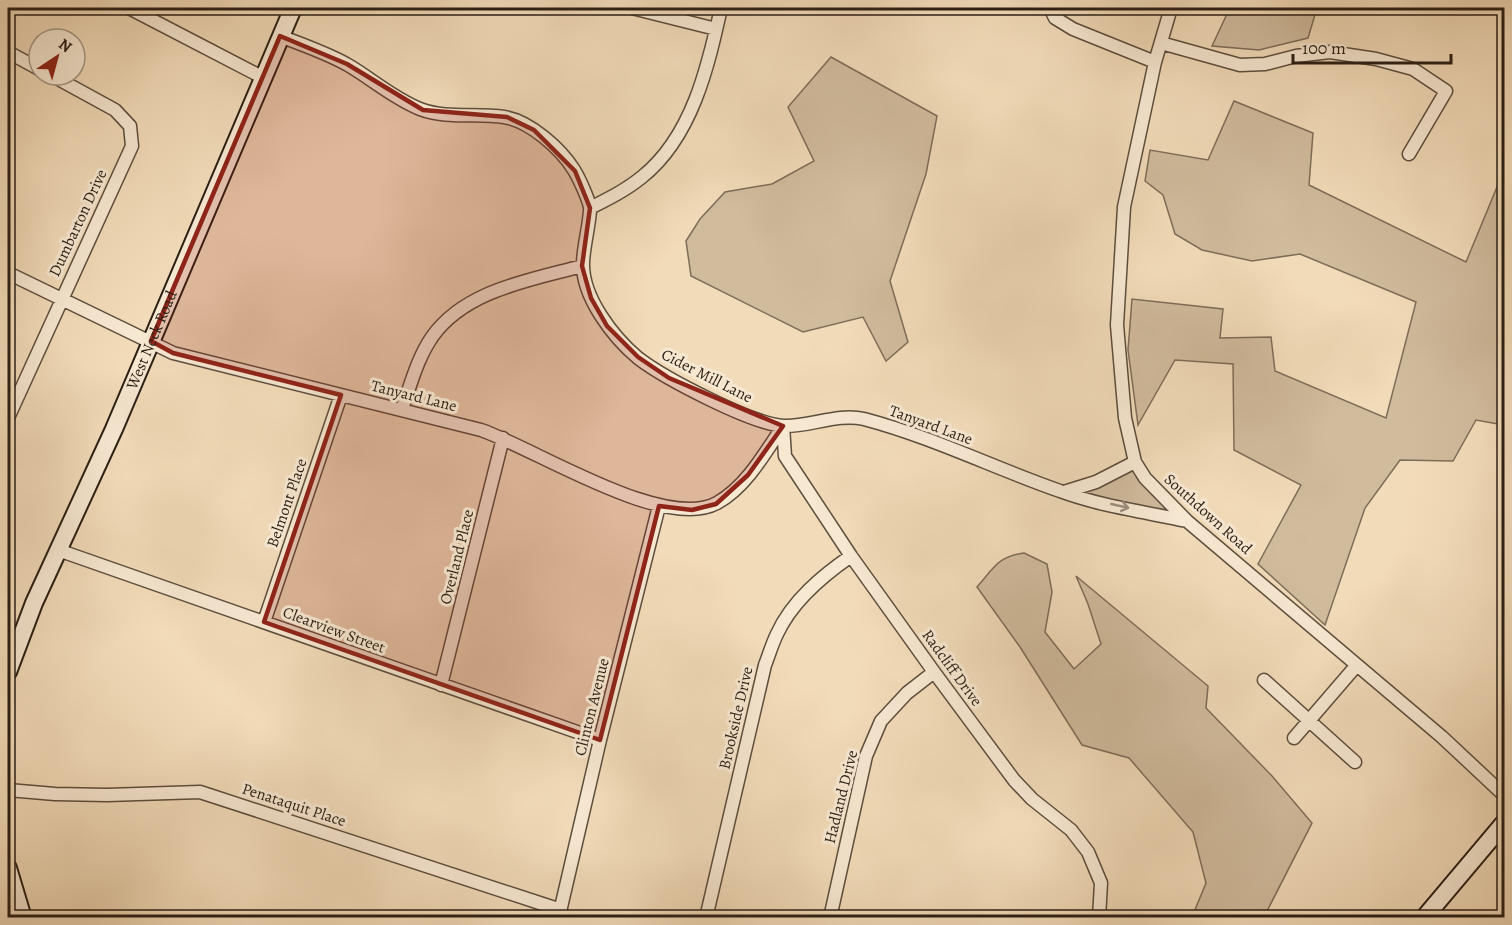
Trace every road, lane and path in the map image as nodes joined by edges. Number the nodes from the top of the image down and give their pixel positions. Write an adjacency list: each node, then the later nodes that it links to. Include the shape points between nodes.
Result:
1 (129, 8): 13 (street)
2 (292, 8): 8 (street, West Neck Road)
3 (632, 8): 7 (street)
4 (721, 8): 7 (street)
5 (1050, 8): 12 (street, via 1055,18 1073,29)
6 (1171, 8): 9 (street, Southdown Road)
7 (716, 29): 16 (street, via 691,111 680,133 643,177)
8 (280, 36): 13 (street, West Neck Road); 16 (street, via 347,64 398,99 423,110 507,117 534,130 558,149 575,171)
9 (1161, 43): 12 (street, Southdown Road); 15 (street, via 1240,65 1330,52 1376,58 1413,69 1446,91)
10 (8, 52): 11 (street)
11 (27, 62)
12 (1155, 62): 27 (street, Southdown Road, via 1124,207 1118,309 1122,392)
13 (262, 77): 20 (street, West Neck Road)
14 (73, 87): 19 (street, Dumbarton Drive, via 115,110 130,126 132,146)
15 (1409, 154)
16 (590, 208): 17 (street, Cider Mill Lane)
17 (582, 266): 22 (street, via 494,292 453,314 432,337 418,363); 24 (street, Cider Mill Lane, via 591,298 607,326 638,357 710,399)
18 (8, 273): 19 (street, Tanyard Lane)
19 (62, 299): 20 (street, Tanyard Lane); 23 (street, Dumbarton Drive)
20 (151, 341): 21 (street, Tanyard Lane, via 173,353); 31 (street, West Neck Road)
21 (341, 395): 22 (street, Tanyard Lane); 33 (street, Belmont Place)
22 (402, 409): 26 (street, Tanyard Lane)
23 (8, 418)
24 (765, 422): 25 (street, Tanyard Lane)
25 (783, 426): 28 (street, Tanyard Lane, via 860,418 917,435); 29 (street, Tanyard Lane, via 748,475 717,504 692,510); 32 (street, Radcliff Drive, via 785,456)
26 (503, 438): 29 (street, Tanyard Lane, via 600,485); 38 (street, Overland Place)
27 (1135, 462): 28 (street, via 1096,482); 30 (street, Southdown Road)
28 (1063, 492): 30 (street, Tanyard Lane, one-way to 30)
29 (658, 506): 41 (street, Clinton Avenue)
30 (1186, 521): 34 (street, Southdown Road)
31 (58, 550): 33 (street, Clearview Street); 35 (street, West Neck Road)
32 (851, 556): 36 (street, Radcliff Drive); 49 (street, Brookside Drive, via 821,577 777,632 765,665)
33 (264, 622): 38 (street, Clearview Street)
34 (1356, 666): 39 (street); 44 (street, Southdown Road)
35 (8, 672)
36 (934, 672): 50 (street, Hadland Drive, via 907,693 881,722 866,756); 51 (street, Radcliff Drive, via 1014,780 1071,830 1088,852 1101,883)
37 (1264, 680): 39 (street)
38 (441, 685): 41 (street, Clearview Street)
39 (1310, 722): 40 (street); 42 (street)
40 (1294, 738)
41 (600, 740): 47 (street, Clinton Avenue)
42 (1355, 762)
43 (8, 790): 47 (street, Penataquit Place, via 107,795 200,792)
44 (1504, 795)
45 (1504, 823): 52 (street)
46 (8, 877): 48 (street)
47 (560, 914)
48 (23, 918)
49 (706, 918)
50 (830, 918)
51 (1099, 918)
52 (1424, 918)

